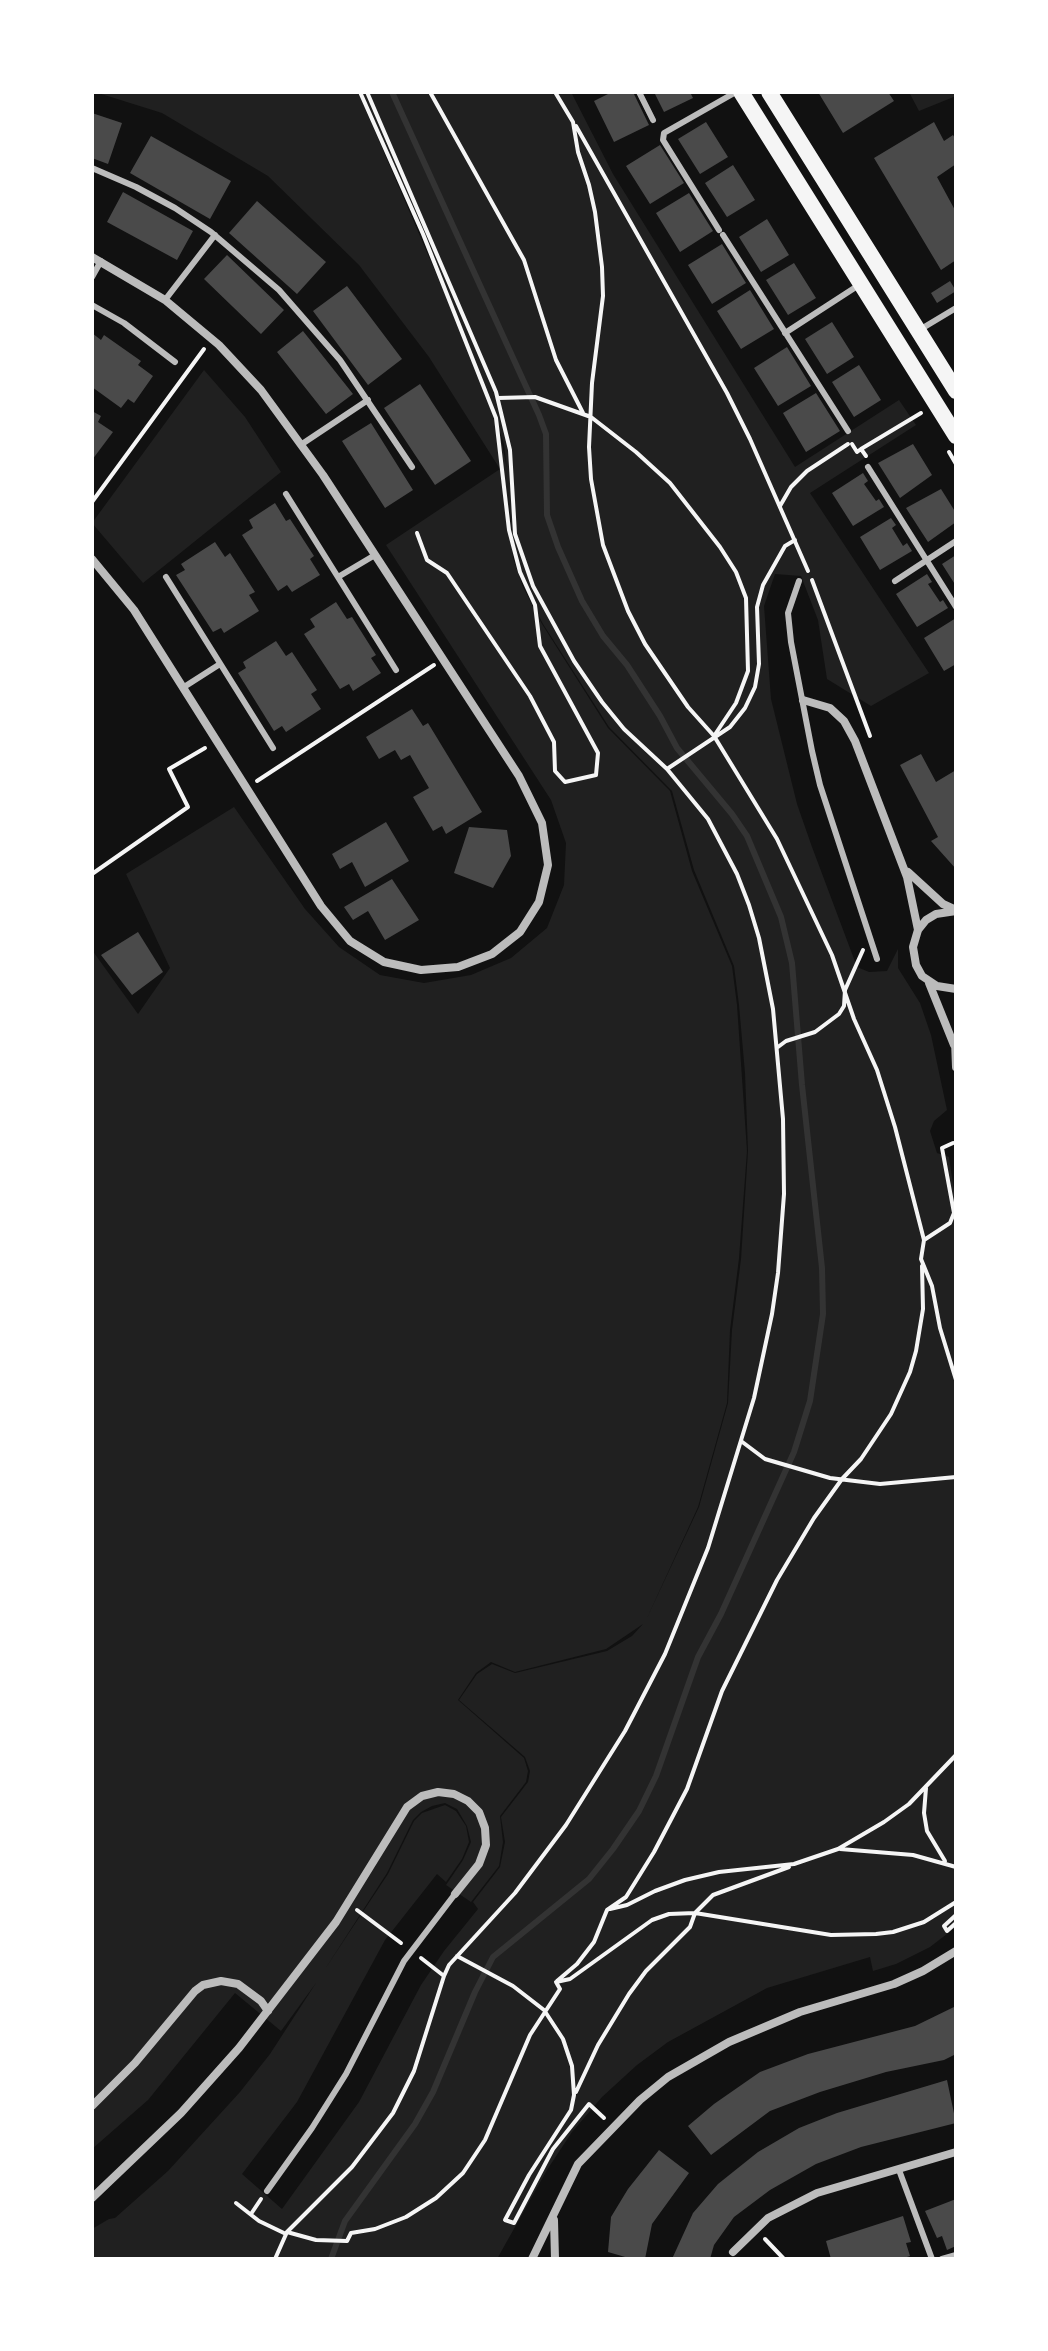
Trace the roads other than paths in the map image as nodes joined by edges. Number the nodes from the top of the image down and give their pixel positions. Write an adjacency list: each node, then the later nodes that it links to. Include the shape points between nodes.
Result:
1 (639, 92): 4 (lane)
2 (738, 92): 9 (main road); 14 (lane, via 669,128 663,140)
3 (769, 92): 13 (main road)
4 (653, 120)
5 (92, 168): 6 (lane, via 175,208)
6 (215, 235): 10 (lane); 17 (lane, via 289,301)
7 (96, 259): 8 (lane); 10 (street)
8 (92, 277)
9 (859, 285): 14 (lane); 19 (main road)
10 (165, 300): 20 (street, via 261,390)
11 (92, 305): 15 (lane)
12 (956, 308): 13 (lane)
13 (918, 331): 16 (main road)
14 (785, 333): 18 (lane)
15 (175, 362)
16 (956, 391)
17 (368, 400): 20 (lane); 21 (lane)
18 (848, 431)
19 (956, 436)
20 (302, 444): 25 (street)
21 (412, 467)
22 (868, 467): 27 (lane)
23 (286, 494): 29 (lane)
24 (956, 541): 27 (lane)
25 (375, 555): 29 (lane); 35 (street, via 519,776 542,823 548,865 539,902 520,932 492,954 458,967 421,970 384,962 350,941 321,906)
26 (92, 559): 35 (street, via 134,610)
27 (926, 560): 31 (lane); 32 (lane)
28 (166, 577): 33 (lane)
29 (338, 577): 34 (lane)
30 (799, 581): 36 (lane, via 788,613)
31 (895, 581)
32 (956, 607)
33 (220, 664): 35 (lane); 37 (lane)
34 (396, 670)
35 (184, 687)
36 (803, 700): 38 (street, via 823,704 844,721); 41 (lane, via 820,785)
37 (273, 748)
38 (903, 864): 39 (street, via 920,885); 40 (street)
39 (956, 910): 40 (street, via 936,914)
40 (918, 930): 42 (street, via 913,953)
41 (877, 959)
42 (926, 979): 43 (street); 44 (street)
43 (956, 989)
44 (955, 1040): 45 (street)
45 (956, 1067)
46 (455, 1894): 48 (street, via 479,1864 485,1828 468,1801 438,1792 407,1807 349,1904); 52 (lane, via 411,1951 335,2093)
47 (956, 1951): 54 (street, via 894,1984 800,2012 668,2077 578,2164)
48 (268, 2011): 49 (street, via 238,1984 203,1985); 53 (street, via 181,2113)
49 (92, 2106)
50 (956, 2152): 51 (street)
51 (899, 2170): 55 (street, via 855,2180 783,2209); 59 (lane)
52 (267, 2191)
53 (92, 2198)
54 (554, 2217): 57 (street); 58 (street)
55 (733, 2252)
56 (956, 2255): 60 (lane)
57 (532, 2259)
58 (555, 2259)
59 (932, 2259)
60 (942, 2259)

